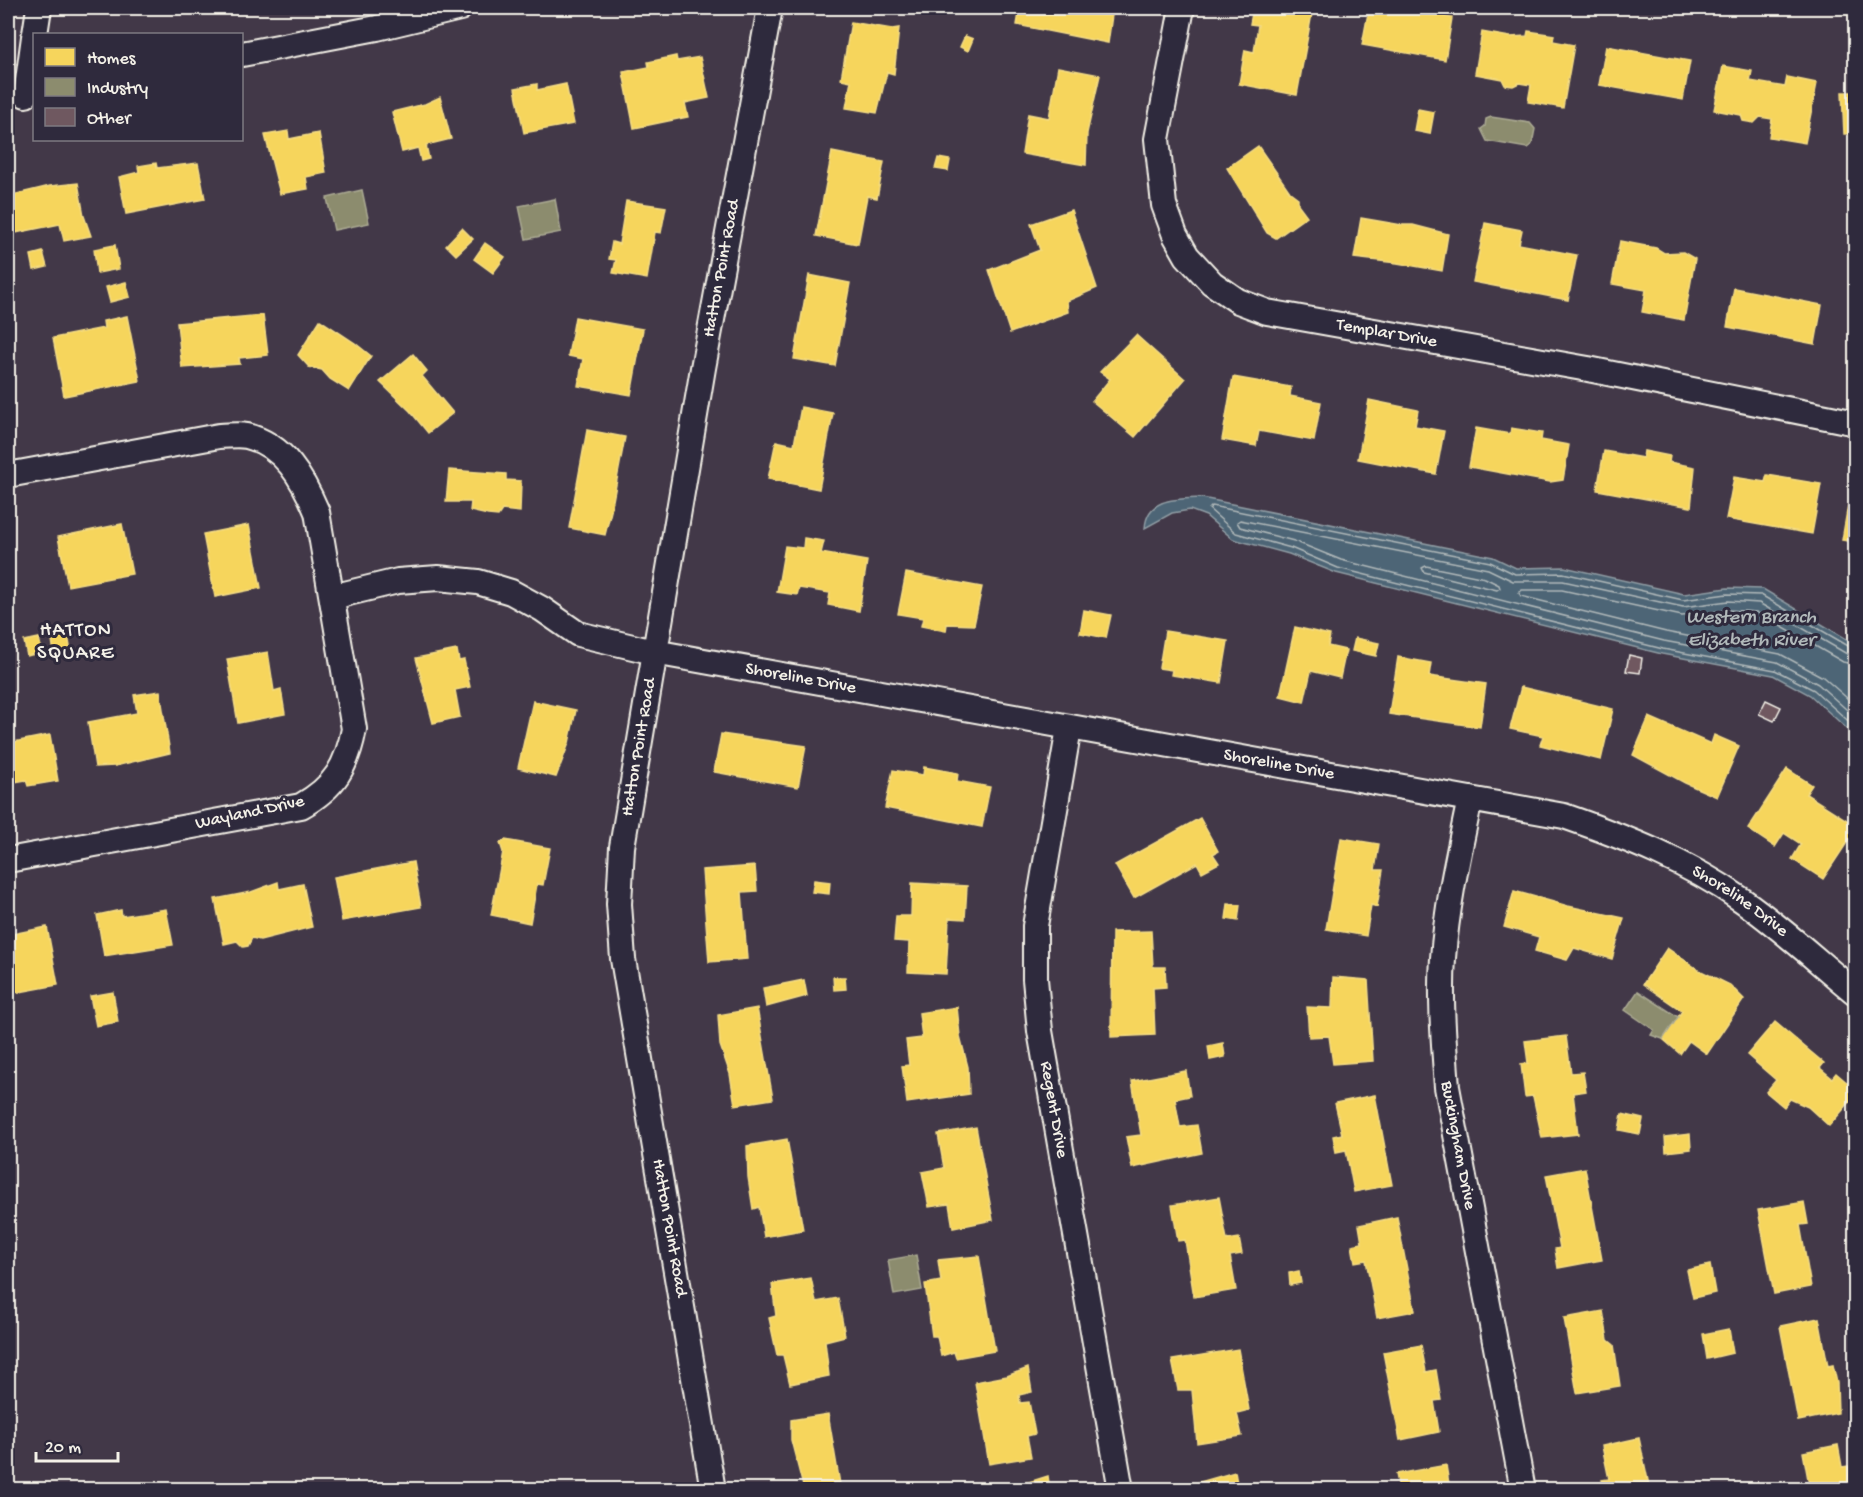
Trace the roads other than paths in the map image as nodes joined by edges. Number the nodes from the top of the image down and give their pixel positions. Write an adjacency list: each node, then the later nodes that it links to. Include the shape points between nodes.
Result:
1 (39, 8): 5 (street)
2 (460, 8): 7 (street)
3 (770, 8): 12 (street, Hatton Point Road)
4 (1182, 8): 9 (street, Templar Drive, via 1157,139 1164,205 1187,256 1212,283 1238,301 1267,312 1588,369)
5 (35, 33)
6 (33, 46): 8 (street)
7 (243, 54)
8 (23, 97)
9 (1856, 423)
10 (8, 475): 11 (street, Wayland Drive, via 219,436 245,436 266,442 305,484 317,512)
11 (332, 597): 12 (street, via 398,581 438,578 478,582 511,592 578,634); 15 (street, Wayland Drive, via 354,729 350,752 339,774 319,796 301,806)
12 (654, 652): 13 (street, Shoreline Drive); 17 (street, Hatton Point Road, via 622,847 619,904 623,959)
13 (1069, 728): 14 (street, Shoreline Drive); 18 (street, Regent Drive, via 1035,926 1035,979 1040,1031)
14 (1470, 799): 16 (street, Shoreline Drive, via 1564,816 1623,836 1679,862 1742,900); 19 (street, Buckingham Drive, via 1450,897 1443,960 1442,1024 1447,1088)
15 (8, 860)
16 (1856, 993)
17 (713, 1490)
18 (1121, 1490)
19 (1523, 1490)

